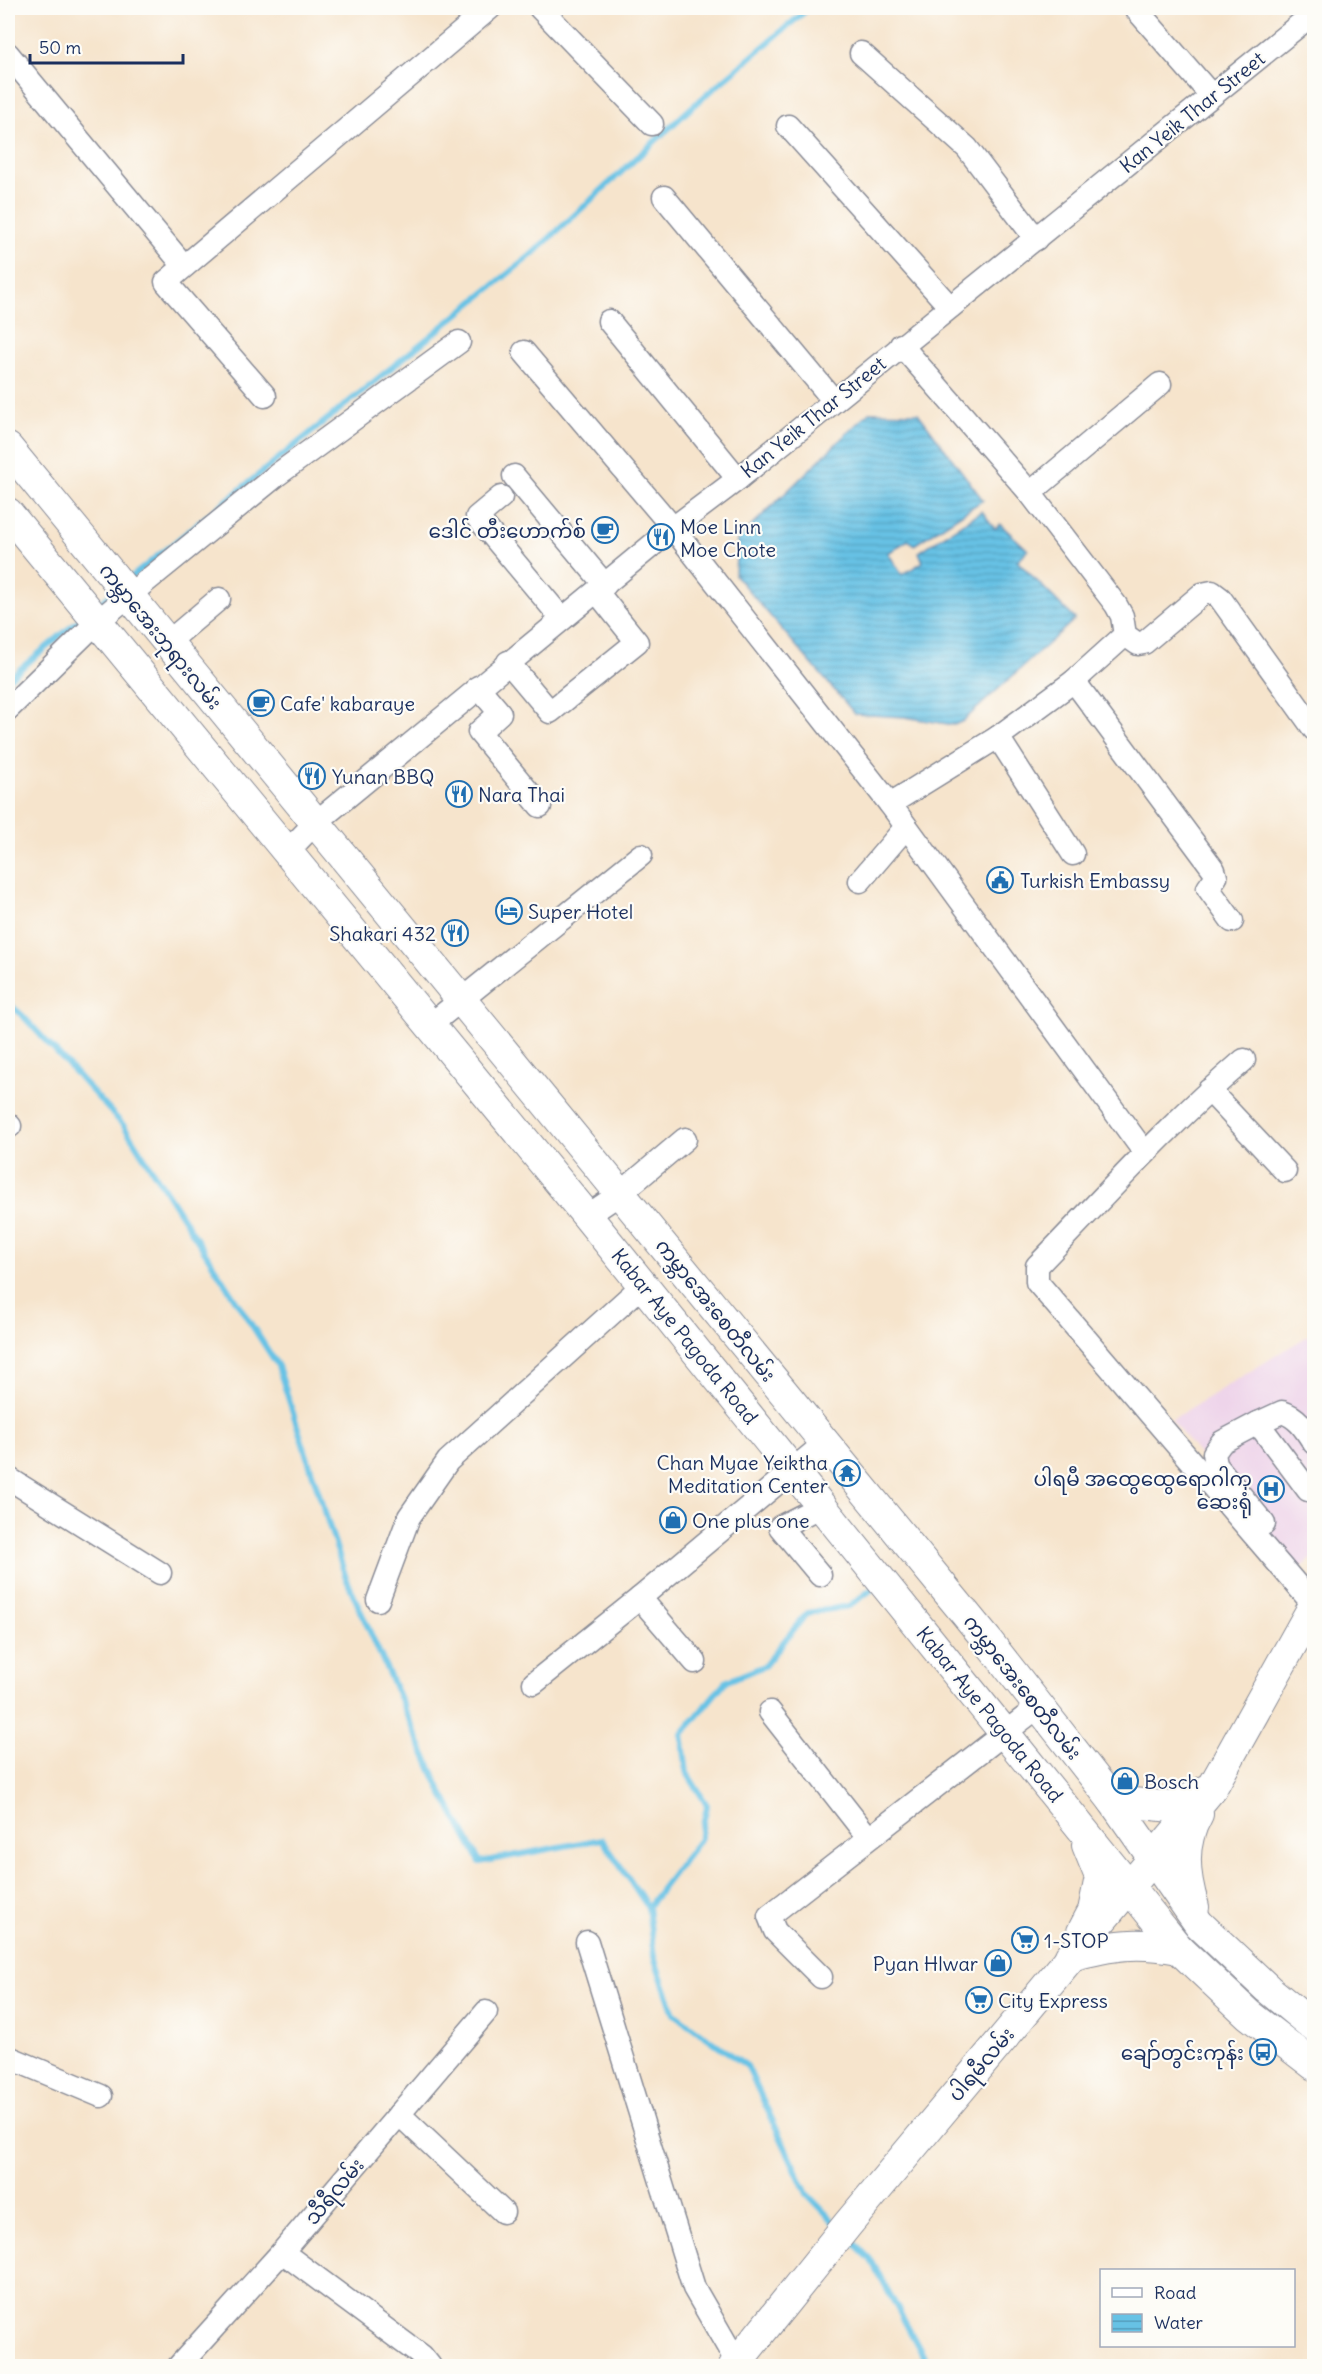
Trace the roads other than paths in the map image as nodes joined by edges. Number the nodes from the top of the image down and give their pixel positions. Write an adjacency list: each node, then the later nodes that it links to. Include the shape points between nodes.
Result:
1 (490, 8): 12 (street)
2 (540, 8): 8 (street)
3 (1135, 8): 7 (street)
4 (1314, 13): 7 (street, Kan Yeik Thar Street)
5 (861, 53): 11 (street, via 967,148)
6 (8, 54): 12 (street)
7 (1211, 95): 11 (street, Kan Yeik Thar Street)
8 (652, 124)
9 (788, 126): 13 (street)
10 (664, 197): 20 (street)
11 (1036, 239): 13 (street, Kan Yeik Thar Street)
12 (184, 266): 19 (street, via 166,282)
13 (950, 307): 16 (street, Kan Yeik Thar Street)
14 (609, 321): 23 (street)
15 (459, 342): 30 (street)
16 (902, 345): 20 (street, Kan Yeik Thar Street); 24 (street)
17 (524, 352): 28 (street)
18 (1160, 384): 24 (street)
19 (266, 396)
20 (834, 401): 23 (street, Kan Yeik Thar Street)
21 (8, 448): 27 (main road, ကမ္ဘာအေးဘုရားလမ်း)
22 (514, 476): 31 (street)
23 (738, 479): 28 (street, Kan Yeik Thar Street)
24 (1030, 493): 35 (street, via 1116,605)
25 (501, 496): 33 (street, via 477,517)
26 (8, 513): 29 (main road, ကမ္ဘာအေးဘုရားလမ်း)
27 (61, 513): 29 (main road); 30 (main road, ကမ္ဘာအေးဘုရားလမ်း)
28 (673, 528): 31 (street, Kan Yeik Thar Street); 43 (street)
29 (29, 540): 34 (main road, ကမ္ဘာအေးဘုရားလမ်း)
30 (122, 589): 34 (street); 36 (main road, ကမ္ဘာအေးဘုရားလမ်း)
31 (601, 589): 33 (street, Kan Yeik Thar Street); 37 (street, via 637,642 550,712)
32 (219, 599): 36 (street)
33 (562, 619): 37 (street, Kan Yeik Thar Street)
34 (96, 623): 40 (street); 47 (main road, ကမ္ဘာအေးဘုရားလမ်း)
35 (1125, 635): 38 (street); 41 (street, via 1138,644 1144,643 1202,594 1212,592 1221,598)
36 (167, 643): 45 (main road, ကမ္ဘာအေးဘုရားလမ်း)
37 (508, 662): 39 (street, Kan Yeik Thar Street)
38 (1074, 681): 42 (street); 51 (street, via 1214,870 1216,877 1208,888)
39 (478, 687): 44 (street, via 500,713 479,732); 45 (street, Kan Yeik Thar Street)
40 (8, 709)
41 (1314, 729)
42 (998, 737): 43 (street); 48 (street)
43 (890, 804): 46 (street)
44 (540, 806)
45 (314, 824): 47 (street, Kan Yeik Thar Street); 52 (main road, ကမ္ဘာအေးစေတီလမ်း)
46 (906, 826): 50 (street); 57 (street)
47 (287, 852): 53 (main road, Kabar Aye Pagoda Road)
48 (1073, 854)
49 (641, 855): 52 (street)
50 (860, 881)
51 (1232, 921)
52 (462, 1000): 53 (street); 59 (main road, ကမ္ဘာအေးစေတီလမ်း)
53 (430, 1025): 60 (main road, Kabar Aye Pagoda Road)
54 (1244, 1060): 55 (street)
55 (1209, 1090): 57 (street); 58 (street)
56 (685, 1139): 59 (street)
57 (1145, 1153): 74 (street, via 1037,1266 1037,1282)
58 (1285, 1171)
59 (621, 1193): 60 (street); 63 (main road, ကမ္ဘာအေးစေတီလမ်း)
60 (587, 1216): 61 (main road, Kabar Aye Pagoda Road)
61 (643, 1285): 65 (main road, Kabar Aye Pagoda Road); 73 (street, via 448,1461 409,1517)
62 (1258, 1423): 64 (street, via 1282,1412 1291,1415); 67 (street); 71 (street, via 1222,1442 1214,1453 1216,1465)
63 (825, 1443): 65 (street); 75 (main road, ကမ္ဘာအေးစေတီလမ်း)
64 (1314, 1443)
65 (794, 1470): 68 (main road, Kabar Aye Pagoda Road); 72 (street)
66 (8, 1478): 69 (street)
67 (1308, 1490)
68 (823, 1505): 70 (street, via 780,1527); 77 (main road, Kabar Aye Pagoda Road)
69 (160, 1573)
70 (820, 1575)
71 (1314, 1585)
72 (640, 1598): 76 (street); 78 (street)
73 (378, 1600)
74 (1314, 1605): 82 (main road, ပါရမီလမ်း)
75 (987, 1640): 77 (main road); 79 (main road, ကမ္ဘာအေးစေတီလမ်း)
76 (695, 1662)
77 (953, 1667): 81 (main road, Kabar Aye Pagoda Road)
78 (534, 1683)
79 (1038, 1707): 81 (street); 83 (main road, ကမ္ဘာအေးစေတီလမ်း)
80 (770, 1712): 85 (street)
81 (1004, 1731): 84 (main road, Kabar Aye Pagoda Road); 85 (street)
82 (1212, 1788): 83 (main road, via 1172,1807); 86 (main road, ပါရမီလမ်း); 88 (main road, via 1188,1832 1185,1858)
83 (1113, 1801): 86 (main road)
84 (1078, 1823): 87 (main road); 91 (main road, via 1100,1877 1093,1911)
85 (867, 1837): 92 (street, via 769,1916 775,1930)
86 (1154, 1858): 87 (main road, ပါရမီလမ်း); 88 (main road)
87 (1130, 1888): 90 (main road); 91 (main road, ပါရမီလမ်း)
88 (1198, 1924): 94 (main road)
89 (587, 1942): 101 (street, via 694,2288)
90 (1179, 1949): 91 (main road, via 1144,1943 1110,1945); 96 (main road, via 1249,2015)
91 (1070, 1956): 101 (main road, ပါရမီလမ်း)
92 (821, 1977)
93 (486, 2012): 98 (street, သီရီလမ်း)
94 (1314, 2027)
95 (8, 2057): 97 (street)
96 (1314, 2065)
97 (101, 2096)
98 (399, 2114): 99 (street); 100 (street, သီရီလမ်း)
99 (503, 2211)
100 (282, 2252): 102 (street, via 422,2356); 103 (street, သီရီလမ်း)
101 (737, 2365)
102 (430, 2366)
103 (179, 2367)

